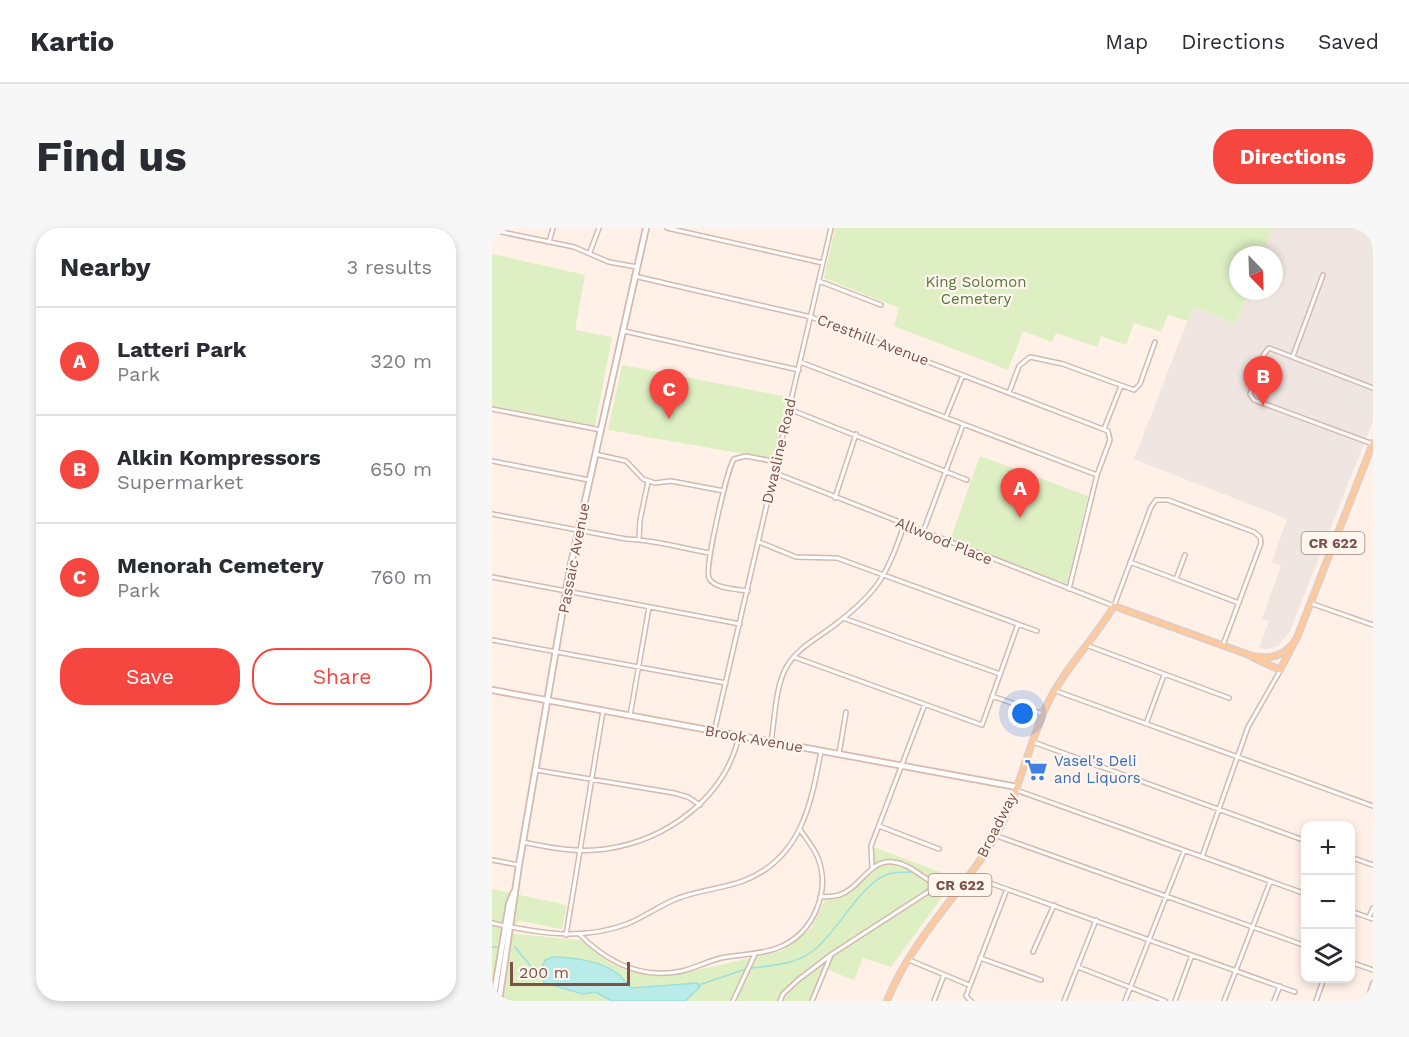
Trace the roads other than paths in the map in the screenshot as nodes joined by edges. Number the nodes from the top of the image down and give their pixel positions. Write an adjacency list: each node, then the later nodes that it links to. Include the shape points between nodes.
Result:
1 (508, 228): 8 (street)
2 (553, 228): 9 (street)
3 (599, 228): 10 (street)
4 (646, 228): 12 (street, Passaic Avenue)
5 (668, 228): 11 (street)
6 (831, 228): 11 (street, Dwasline Road)
7 (492, 230): 8 (street)
8 (507, 233): 9 (street)
9 (549, 243): 10 (street)
10 (590, 252): 12 (street, via 609,262)
11 (823, 263): 15 (street, Dwasline Road)
12 (637, 267): 14 (street, Passaic Avenue)
13 (1323, 275): 20 (street)
14 (634, 276): 17 (street, Cresthill Avenue); 18 (street, Passaic Avenue)
15 (819, 281): 16 (street); 17 (street, Dwasline Road)
16 (881, 305)
17 (811, 316): 21 (street, Dwasline Road); 23 (street, Cresthill Avenue)
18 (622, 330): 22 (street); 32 (street, Passaic Avenue)
19 (1155, 342): 24 (street, via 1139,386 1134,390)
20 (1293, 356): 25 (street); 34 (street, via 1269,348 1252,386 1250,394 1254,400)
21 (800, 362): 22 (street, Dwasline Road); 29 (street)
22 (799, 370): 27 (street, Dwasline Road)
23 (963, 375): 26 (street, Cresthill Avenue); 29 (street)
24 (1121, 386): 26 (street, via 1063,364 1030,357 1019,366); 31 (street)
25 (1373, 388)
26 (1010, 393): 31 (street, Cresthill Avenue)
27 (789, 409): 33 (street); 37 (street, Dwasline Road)
28 (492, 410): 32 (street)
29 (946, 417): 30 (street)
30 (963, 424): 39 (street); 40 (street)
31 (1104, 429): 40 (street, via 1110,440)
32 (601, 430): 35 (street, Passaic Avenue)
33 (856, 434): 39 (street); 45 (street)
34 (1373, 444): 62 (main road, CR 622)
35 (595, 454): 41 (street, Passaic Avenue); 43 (street, via 626,461)
36 (492, 461): 41 (street)
37 (777, 462): 38 (street, Dwasline Road); 44 (street, via 741,456 734,459)
38 (775, 473): 45 (street, Allwood Place); 51 (street, Dwasline Road)
39 (945, 473): 42 (street); 49 (street)
40 (1097, 475): 58 (street)
41 (590, 480): 48 (street, Passaic Avenue)
42 (967, 480)
43 (648, 482): 44 (street, via 671,481); 50 (street)
44 (724, 491): 52 (street)
45 (835, 498): 47 (street, Allwood Place)
46 (492, 514): 48 (street)
47 (904, 525): 49 (street, Allwood Place); 55 (street)
48 (578, 530): 50 (street); 59 (street, Passaic Avenue)
49 (923, 532): 58 (street, Allwood Place)
50 (639, 538): 52 (street)
51 (759, 542): 55 (street, via 796,557 837,558); 60 (street, Dwasline Road)
52 (710, 553): 60 (street, via 707,572 712,582)
53 (1185, 555): 57 (street)
54 (1130, 562): 57 (street); 61 (street, via 1152,503 1162,499 1258,534 1261,543); 63 (street)
55 (885, 576): 65 (street); 67 (street)
56 (492, 577): 59 (street)
57 (1176, 579): 61 (street)
58 (1069, 589): 63 (street, Allwood Place)
59 (566, 591): 64 (street); 74 (street, Passaic Avenue)
60 (748, 591): 66 (street, Dwasline Road)
61 (1239, 603): 73 (street)
62 (1310, 603): 68 (street); 71 (main road, CR 622)
63 (1114, 606): 72 (main road, CR 622); 73 (main road)
64 (649, 607): 66 (street); 77 (street)
65 (843, 618): 75 (street); 79 (street)
66 (740, 624): 81 (street, Dwasline Road)
67 (1018, 624): 69 (street); 79 (street)
68 (1373, 626)
69 (1037, 631)
70 (492, 640): 74 (street)
71 (1294, 643): 76 (main road, via 1274,658); 78 (main road, CR 622)
72 (1086, 645): 80 (street); 83 (main road, CR 622)
73 (1223, 646): 76 (main road)
74 (556, 651): 77 (street); 86 (street, Passaic Avenue)
75 (794, 657): 87 (street); 95 (street, via 782,680)
76 (1252, 657): 78 (main road)
77 (639, 667): 81 (street); 91 (street)
78 (1280, 670): 99 (street, via 1248,727)
79 (1000, 674): 84 (street)
80 (1164, 675): 85 (street); 92 (street)
81 (726, 683): 93 (street, Dwasline Road)
82 (492, 690): 86 (street, Brook Avenue)
83 (1054, 691): 90 (main road, CR 622); 92 (street)
84 (992, 696): 87 (street, via 982,725); 90 (street)
85 (1229, 698)
86 (547, 700): 88 (street, Brook Avenue); 101 (street, Passaic Avenue)
87 (925, 704): 100 (street)
88 (603, 711): 91 (street, Brook Avenue); 102 (street)
89 (846, 712): 98 (street)
90 (1043, 714): 96 (main road, CR 622)
91 (630, 716): 93 (street, Brook Avenue)
92 (1146, 724): 99 (street)
93 (714, 732): 94 (street, Brook Avenue)
94 (739, 736): 95 (street, Brook Avenue); 104 (street, via 727,770)
95 (771, 742): 97 (street, Brook Avenue)
96 (1034, 742): 103 (main road, Broadway / CR 622); 106 (street)
97 (821, 751): 98 (street, Brook Avenue); 108 (street, via 811,804)
98 (839, 754): 100 (street, Brook Avenue)
99 (1237, 757): 105 (street); 106 (street)
100 (902, 766): 103 (street, Brook Avenue); 107 (street)
101 (536, 770): 102 (street); 111 (street, Passaic Avenue)
102 (592, 780): 104 (street, via 688,797); 113 (street)
103 (1016, 788): 109 (main road, Broadway / CR 622); 114 (street)
104 (699, 805): 113 (street, via 680,820 636,841 606,849)
105 (1373, 806)
106 (1219, 809): 110 (street); 115 (street)
107 (879, 826): 112 (street); 120 (street, via 872,846)
108 (800, 830): 127 (street, via 820,865); 136 (street, via 782,854 748,879 678,898 619,926)
109 (995, 836): 121 (main road, Broadway / CR 622); 126 (street)
110 (1301, 840)
111 (523, 842): 113 (street); 118 (street, Passaic Avenue)
112 (939, 849)
113 (581, 850): 137 (street)
114 (1184, 851): 115 (street); 126 (street)
115 (1202, 857): 122 (street)
116 (1355, 859): 119 (street)
117 (492, 860): 118 (street)
118 (519, 865): 134 (street, Passaic Avenue)
119 (1373, 865)
120 (872, 867): 123 (street, via 890,861 904,864 934,885); 127 (street, via 849,890 838,896)
121 (968, 875): 123 (main road, Broadway / CR 622); 124 (street)
122 (1270, 882): 125 (street); 135 (street)
123 (958, 888): 142 (street, via 934,888); 145 (main road, Broadway / CR 622)
124 (1007, 889): 128 (street); 144 (street)
125 (1301, 893)
126 (1165, 896): 135 (street); 138 (street)
127 (820, 897): 141 (street, via 812,919 796,938 778,948)
128 (1053, 905): 132 (street); 140 (street)
129 (1373, 908): 131 (street)
130 (1355, 912): 131 (street)
131 (1371, 918)
132 (1096, 920): 138 (street); 147 (street)
133 (492, 923): 134 (street)
134 (509, 927): 137 (street); 158 (street, Passaic Avenue); 159 (street, Passaic Avenue)
135 (1253, 928): 139 (street); 148 (street)
136 (579, 934): 137 (street); 141 (street, via 615,963 652,973 680,972 721,958)
137 (566, 935)
138 (1149, 939): 143 (street); 156 (street)
139 (1301, 945)
140 (1033, 952)
141 (755, 953): 160 (street)
142 (832, 954): 161 (street, via 798,980); 162 (street)
143 (1192, 955): 148 (street); 169 (street)
144 (980, 958): 151 (street); 154 (street)
145 (907, 959): 150 (street); 163 (main road, Broadway / CR 622)
146 (1355, 964): 149 (street)
147 (1078, 967): 156 (street); 166 (street)
148 (1236, 970): 155 (street); 170 (street)
149 (1373, 970)
150 (944, 975): 154 (street); 164 (street)
151 (1041, 980)
152 (1322, 983): 172 (street)
153 (1373, 983): 173 (street)
154 (970, 986): 165 (street, via 966,997)
155 (1280, 986): 157 (street); 171 (street)
156 (1130, 987): 167 (street); 168 (street)
157 (1295, 992)
158 (494, 1001)
159 (499, 1001)
160 (732, 1001)
161 (780, 1001)
162 (813, 1001)
163 (887, 1001)
164 (934, 1001)
165 (971, 1001)
166 (1064, 1001)
167 (1125, 1001)
168 (1165, 1001)
169 (1175, 1001)
170 (1224, 1001)
171 (1274, 1001)
172 (1316, 1001)
173 (1367, 1001)

